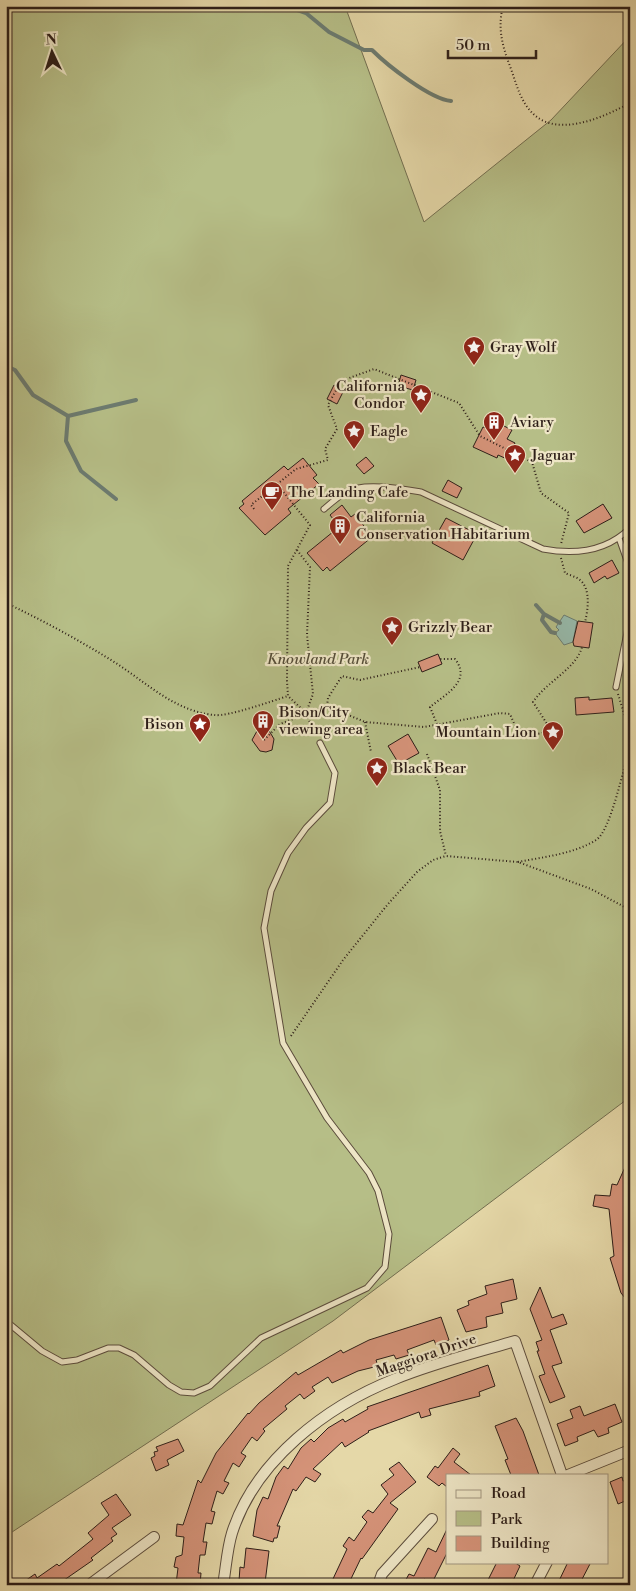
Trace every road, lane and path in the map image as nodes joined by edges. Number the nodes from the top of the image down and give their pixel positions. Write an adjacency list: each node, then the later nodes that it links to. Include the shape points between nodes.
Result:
1 (503, 6): 2 (path, via 499,22 506,55 529,110 556,124 572,124 608,115)
2 (630, 103)
3 (277, 484): 5 (path, via 251,505); 8 (path, via 310,525); 9 (path, via 296,468 328,460 325,449 337,429 328,405 332,397 341,381 374,369 459,403 480,436 532,462 541,493 569,513)
4 (324, 508): 9 (lane, via 358,488 399,488 421,492 543,550)
5 (254, 509)
6 (630, 528): 7 (lane)
7 (619, 538): 9 (lane, via 586,551); 10 (lane)
8 (297, 550): 18 (path, via 288,566); 20 (path, via 310,567 307,635 313,694)
9 (560, 552): 13 (path, via 565,573 580,580 586,589 589,608)
10 (630, 569)
11 (6, 603): 18 (path, via 52,625 112,660 178,706 196,712 216,716)
12 (630, 618): 17 (lane)
13 (585, 622)
14 (582, 647): 22 (path, via 579,657 542,689 534,702 549,727 542,733 520,737 510,714 500,713)
15 (440, 659): 22 (path, via 455,659 461,667 461,677 458,684 430,706)
16 (420, 667): 19 (path, via 360,680 342,676)
17 (616, 686): 23 (path)
18 (288, 696): 20 (path)
19 (326, 706): 20 (path); 21 (path)
20 (306, 713): 24 (path, via 280,724); 25 (path)
21 (365, 722): 22 (path, via 424,727); 27 (path)
22 (437, 725)
23 (630, 733)
24 (264, 740)
25 (320, 743): 32 (lane, via 335,773 330,803 306,828 288,854 266,909 264,928)
26 (630, 747): 30 (path, via 610,818 598,840 576,849)
27 (371, 752)
28 (427, 754): 29 (path, via 440,790 440,830)
29 (446, 856): 30 (path); 32 (path, via 433,860 417,872 388,904 343,960)
30 (518, 862): 31 (path, via 591,889)
31 (630, 910)
32 (285, 1046): 33 (lane, via 327,1118 369,1173 378,1192 389,1234 388,1255 385,1267 368,1288 261,1338 210,1386 194,1393 181,1392 169,1385 134,1355 119,1348 108,1348 62,1362 42,1351)
33 (6, 1321)
34 (630, 1450): 36 (street)
35 (562, 1474): 41 (street, Maggiora Drive, via 514,1341 404,1376 336,1408 286,1448 253,1488 232,1532)
36 (570, 1474)
37 (432, 1519): 42 (street, via 382,1574)
38 (154, 1537): 40 (street)
39 (546, 1564): 43 (street)
40 (89, 1585)
41 (223, 1585)
42 (378, 1585)
43 (535, 1585)

